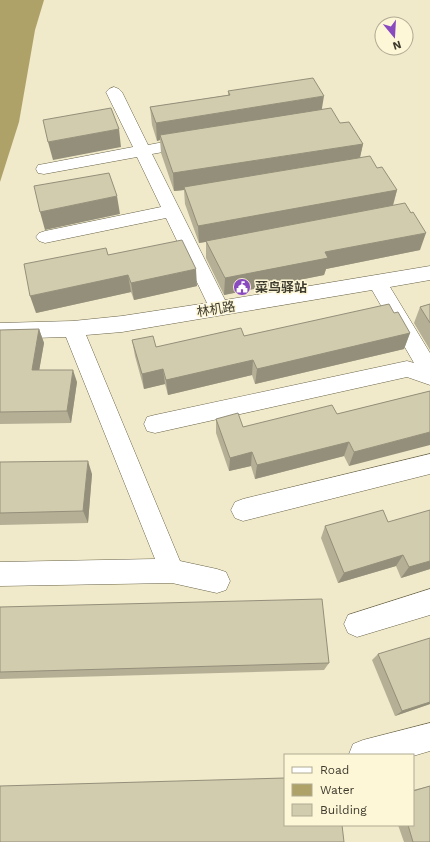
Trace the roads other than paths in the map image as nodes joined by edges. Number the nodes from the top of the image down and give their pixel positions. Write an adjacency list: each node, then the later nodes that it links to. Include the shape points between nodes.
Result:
1 (114, 92): 3 (street)
2 (204, 140): 3 (street)
3 (142, 150): 4 (street); 5 (street)
4 (44, 169)
5 (174, 203): 6 (street); 9 (street, via 200,251)
6 (45, 237)
7 (430, 273): 8 (street, 林机路)
8 (378, 283): 9 (street, 林机路); 12 (street)
9 (219, 308): 10 (street, 林机路, via 122,324)
10 (73, 329): 11 (street, 林机路); 17 (street)
11 (0, 331)
12 (430, 371)
13 (430, 376): 14 (street, via 407,369)
14 (155, 424)
15 (430, 464): 16 (street)
16 (243, 510)
17 (172, 571): 18 (street); 19 (street)
18 (0, 574)
19 (217, 581)
20 (430, 602): 21 (street)
21 (357, 624)
22 (430, 737): 23 (street)
23 (363, 754)

